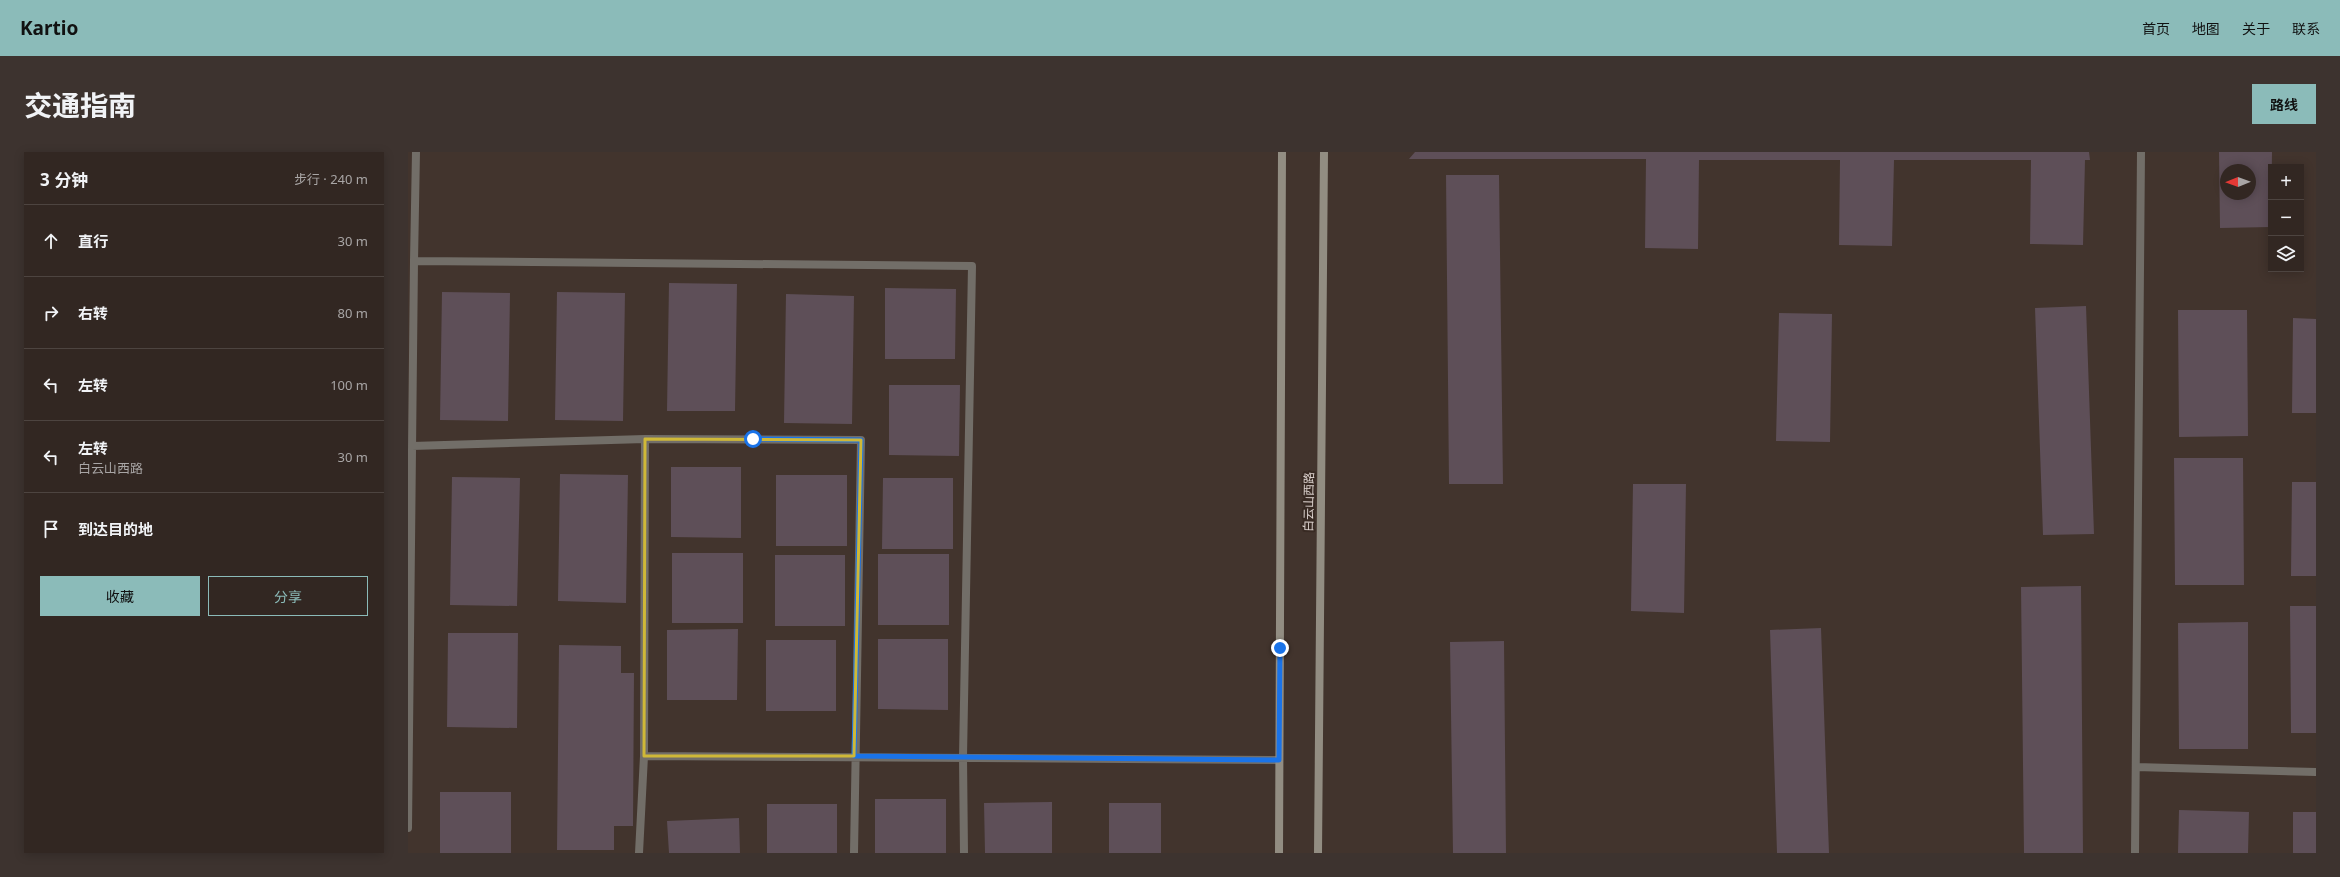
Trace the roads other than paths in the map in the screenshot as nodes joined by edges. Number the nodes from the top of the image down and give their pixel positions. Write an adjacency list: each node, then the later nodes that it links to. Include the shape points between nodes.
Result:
1 (416, 152): 5 (street)
2 (1282, 152): 12 (main road)
3 (1324, 152): 20 (main road, 白云山西路)
4 (2141, 152): 13 (street)
5 (414, 261): 7 (street); 11 (street, via 972,266)
6 (645, 439): 7 (street); 9 (street); 10 (street, via 861,440)
7 (412, 446): 8 (street)
8 (408, 756): 15 (street)
9 (644, 756): 10 (street); 16 (street)
10 (854, 756): 11 (street); 17 (street)
11 (963, 757): 12 (street); 18 (street)
12 (1279, 760): 19 (main road)
13 (2136, 766): 14 (street); 21 (street)
14 (2316, 772)
15 (408, 828)
16 (639, 853)
17 (854, 853)
18 (964, 853)
19 (1278, 853)
20 (1318, 853)
21 (2135, 853)

